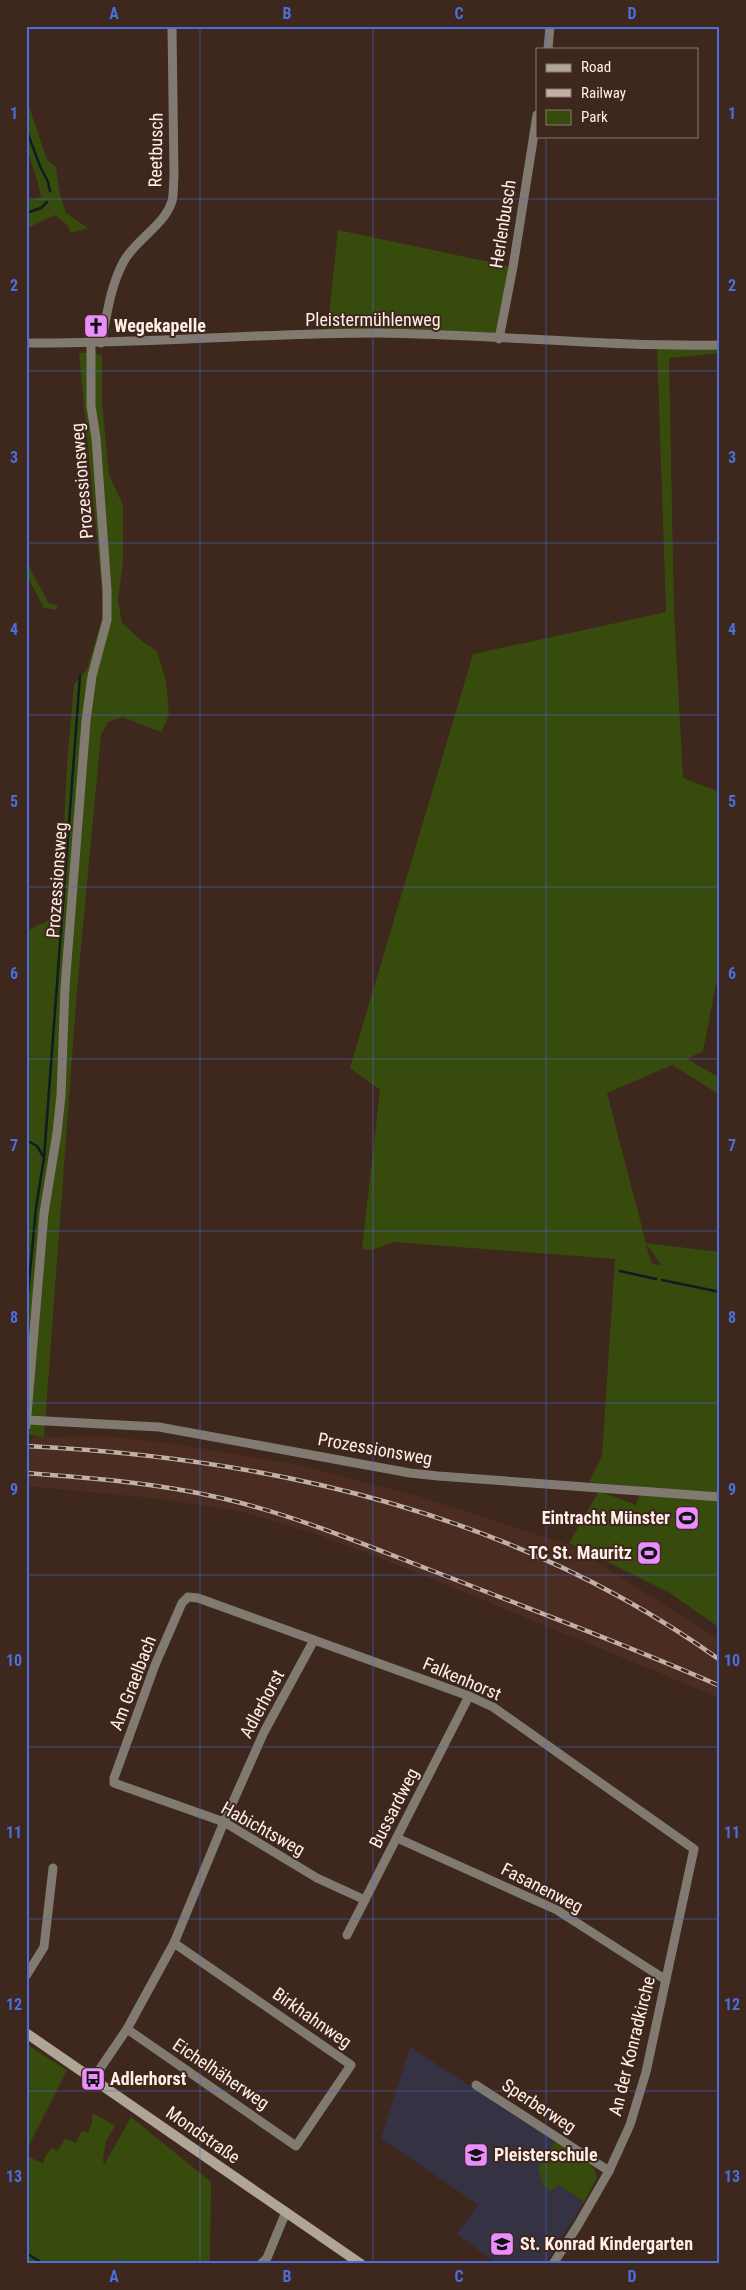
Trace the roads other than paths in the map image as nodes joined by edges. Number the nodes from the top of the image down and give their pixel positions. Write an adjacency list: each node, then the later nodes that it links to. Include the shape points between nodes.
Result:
1 (172, 26): 8 (street, Reetbusch, via 172,201 162,219 135,244 123,262 111,294)
2 (550, 26): 3 (street)
3 (548, 48)
4 (536, 121): 5 (street, Herlenbusch)
5 (499, 339): 8 (street, Pleistermühlenweg, via 344,334); 9 (street, Pleistermühlenweg)
6 (26, 343): 7 (street, Pleistermühlenweg)
7 (91, 344): 8 (street, Pleistermühlenweg); 10 (street, Prozessionsweg, via 91,399 106,571 107,620 92,676 86,721 65,987 60,1105 44,1213)
8 (101, 344)
9 (720, 345)
10 (27, 1423): 11 (street, Prozessionsweg, via 159,1427 419,1474)
11 (720, 1497)
12 (188, 1597): 13 (street, Falkenhorst); 15 (street, Am Graelbach, via 182,1603 155,1665)
13 (314, 1640): 14 (street, Falkenhorst); 16 (street, Adlerhorst, via 264,1732)
14 (469, 1696): 17 (street, Bussardweg); 18 (street, Falkenhorst, via 492,1707)
15 (114, 1783): 16 (street, Habichtsweg)
16 (224, 1822): 20 (street, Habichtsweg, via 317,1878); 22 (street, Adlerhorst)
17 (397, 1838): 20 (street, Bussardweg); 24 (street, Fasanenweg, via 557,1910)
18 (694, 1849): 24 (street, An der Konradkirche)
19 (53, 1868): 23 (street, via 44,1947)
20 (365, 1900): 21 (street, Bussardweg)
21 (347, 1935)
22 (174, 1942): 25 (street, Adlerhorst); 29 (street, Birkhahnweg, via 351,2065)
23 (26, 1976)
24 (666, 1980): 30 (street, An der Konradkirche, via 646,2072 630,2125)
25 (127, 2030): 27 (street, Adlerhorst); 29 (street, Eichelhäherweg)
26 (26, 2032): 27 (street, Mondstraße)
27 (93, 2079): 31 (street, Mondstraße)
28 (476, 2085): 30 (street, Sperberweg)
29 (296, 2146)
30 (609, 2171): 34 (street, An der Konradkirche)
31 (286, 2212): 32 (street); 33 (street, Mondstraße)
32 (268, 2262)
33 (361, 2264)
34 (553, 2264)

